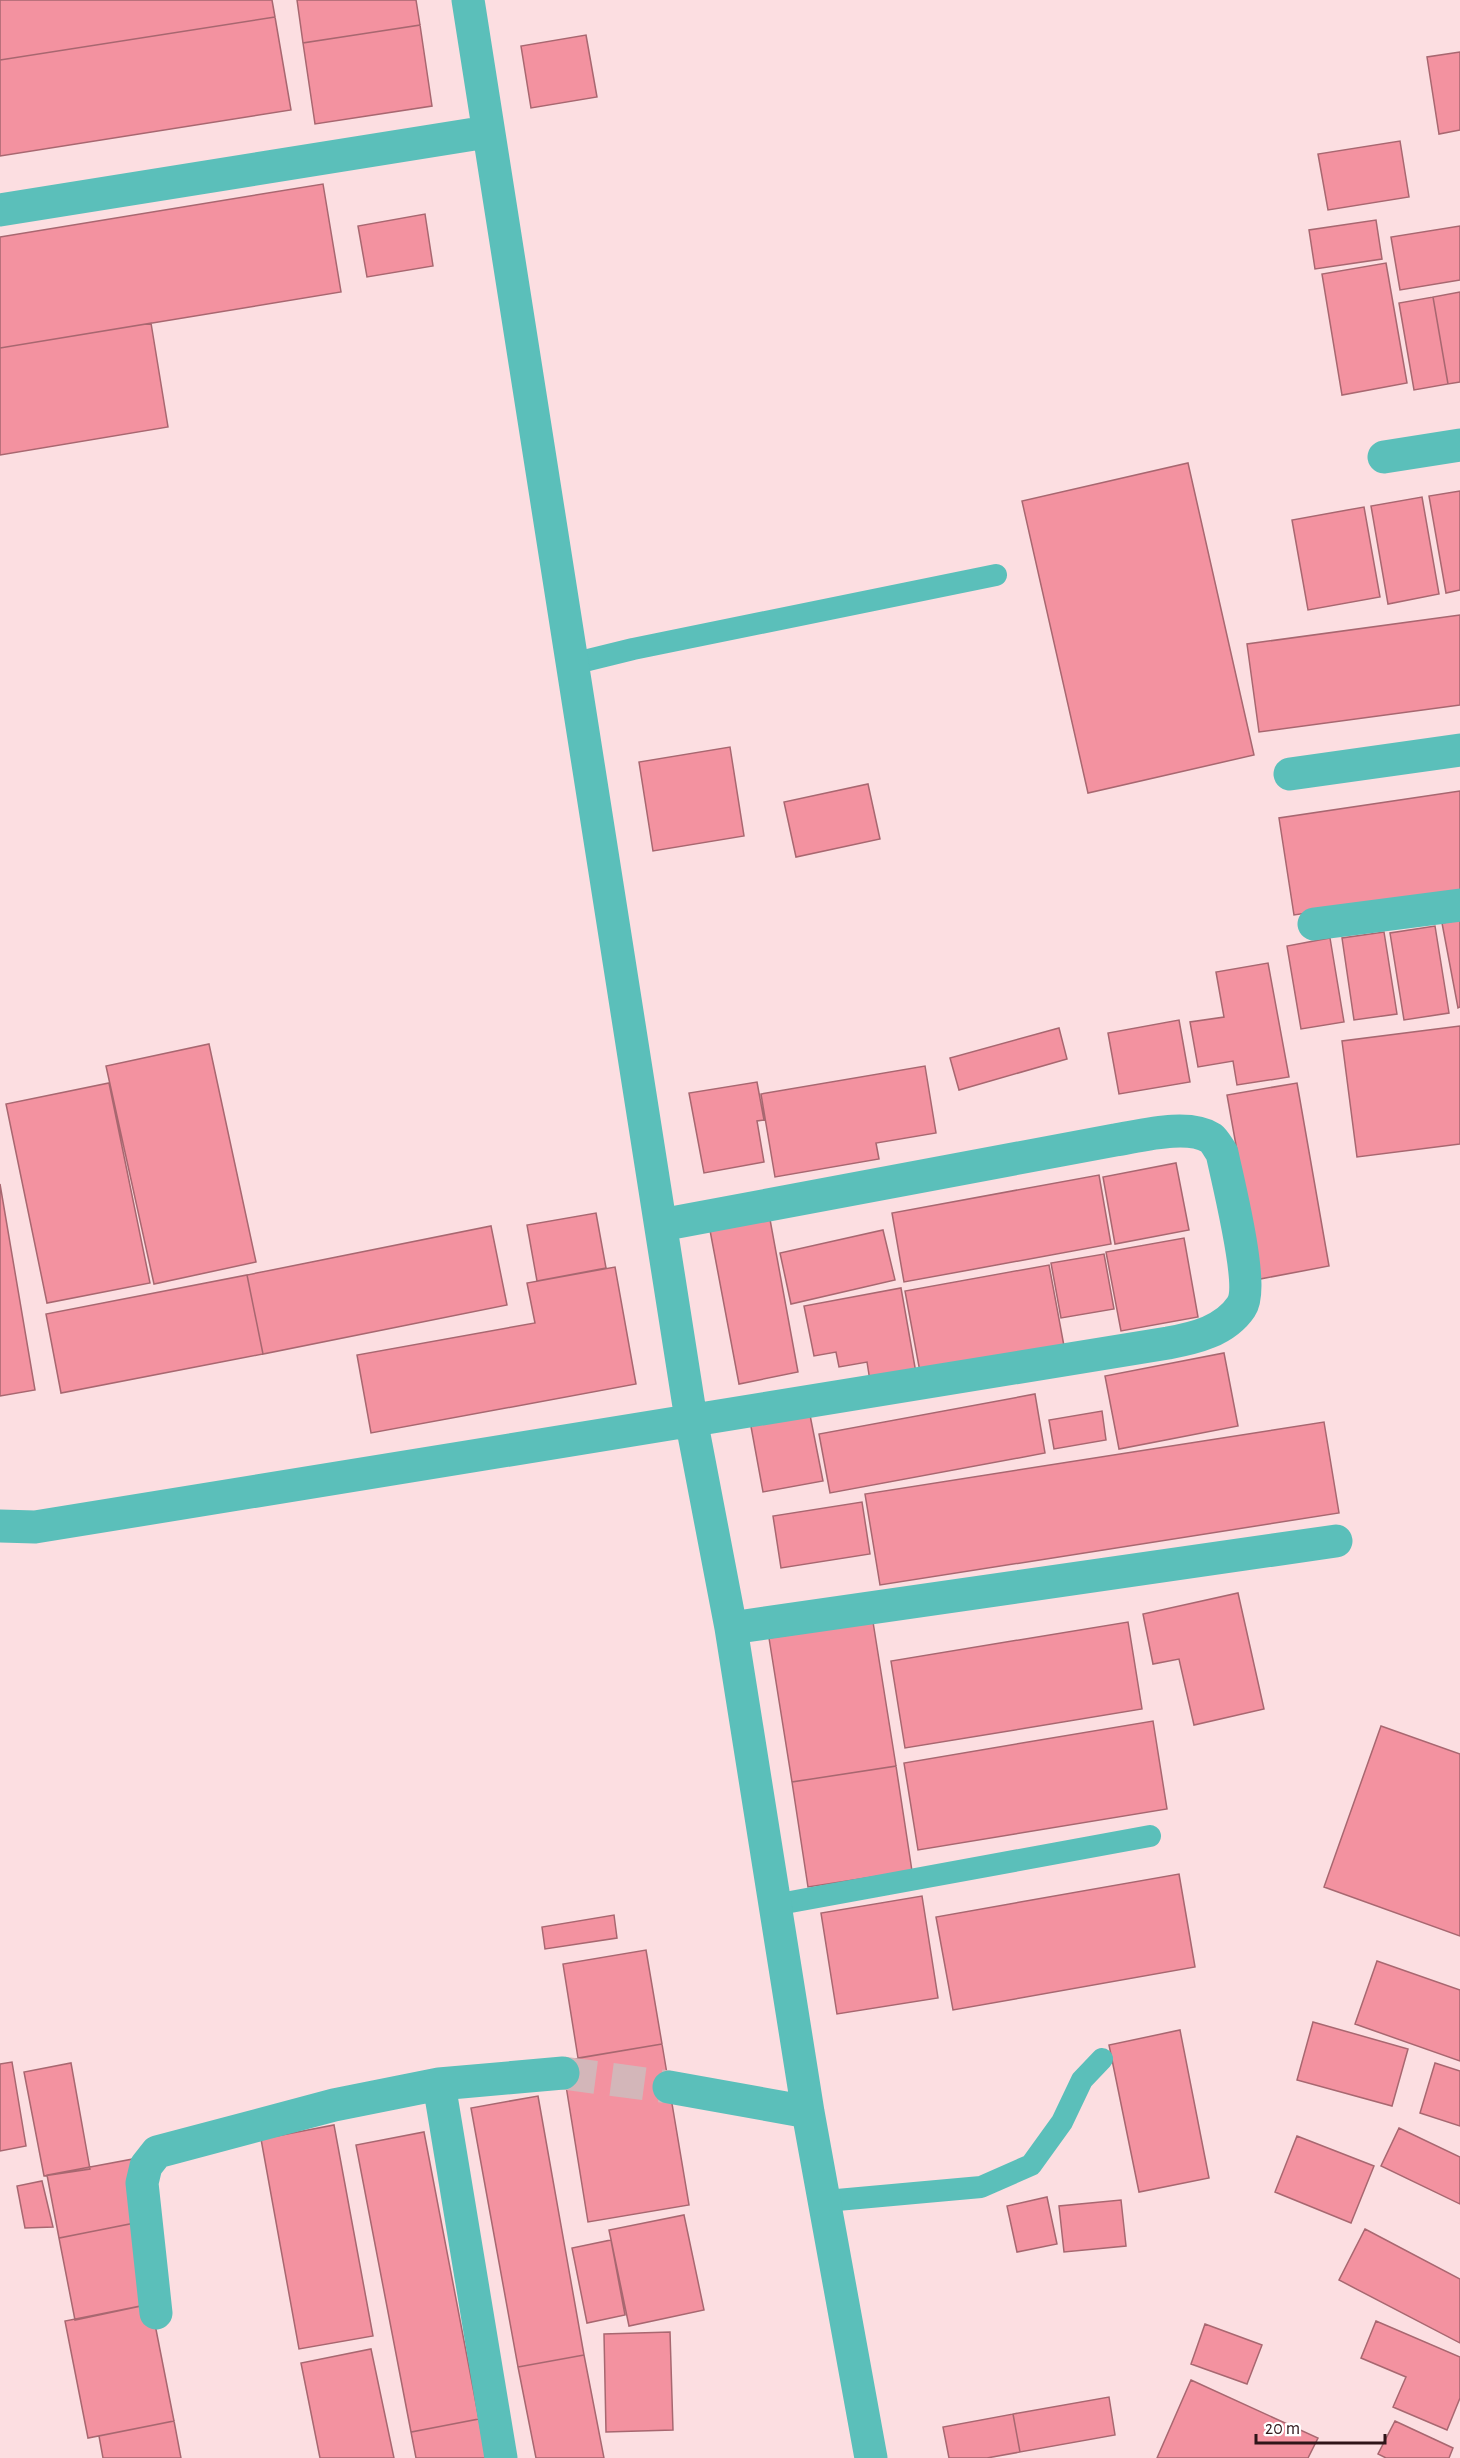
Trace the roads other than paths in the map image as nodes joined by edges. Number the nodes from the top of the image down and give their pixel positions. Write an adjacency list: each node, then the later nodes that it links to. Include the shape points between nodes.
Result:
1 (468, 0): 2 (street)
2 (487, 132): 3 (street); 7 (street)
3 (0, 210)
4 (1460, 445): 5 (street)
5 (1384, 457)
6 (996, 575): 7 (lane)
7 (572, 664): 12 (street)
8 (1460, 750): 9 (street)
9 (1290, 774)
10 (1460, 905): 11 (street)
11 (1314, 924)
12 (661, 1225): 13 (street); 13 (street, via 1115,1140 1190,1132 1211,1138 1222,1153 1246,1279 1242,1306 1226,1323 1198,1337)
13 (691, 1419): 14 (street, via 34,1527); 16 (street)
14 (0, 1526)
15 (1336, 1541): 16 (street)
16 (731, 1628): 18 (street)
17 (1150, 1836): 18 (lane)
18 (774, 1905): 23 (street)
19 (1102, 2059): 24 (lane, via 1082,2079 1062,2122 1030,2166 981,2187)
20 (563, 2073): 21 (street)
21 (439, 2084): 25 (street, via 334,2105 157,2152 146,2166 142,2183); 26 (street)
22 (669, 2087): 23 (street)
23 (808, 2112): 24 (street)
24 (826, 2201): 27 (street)
25 (156, 2313)
26 (501, 2458)
27 (871, 2458)

